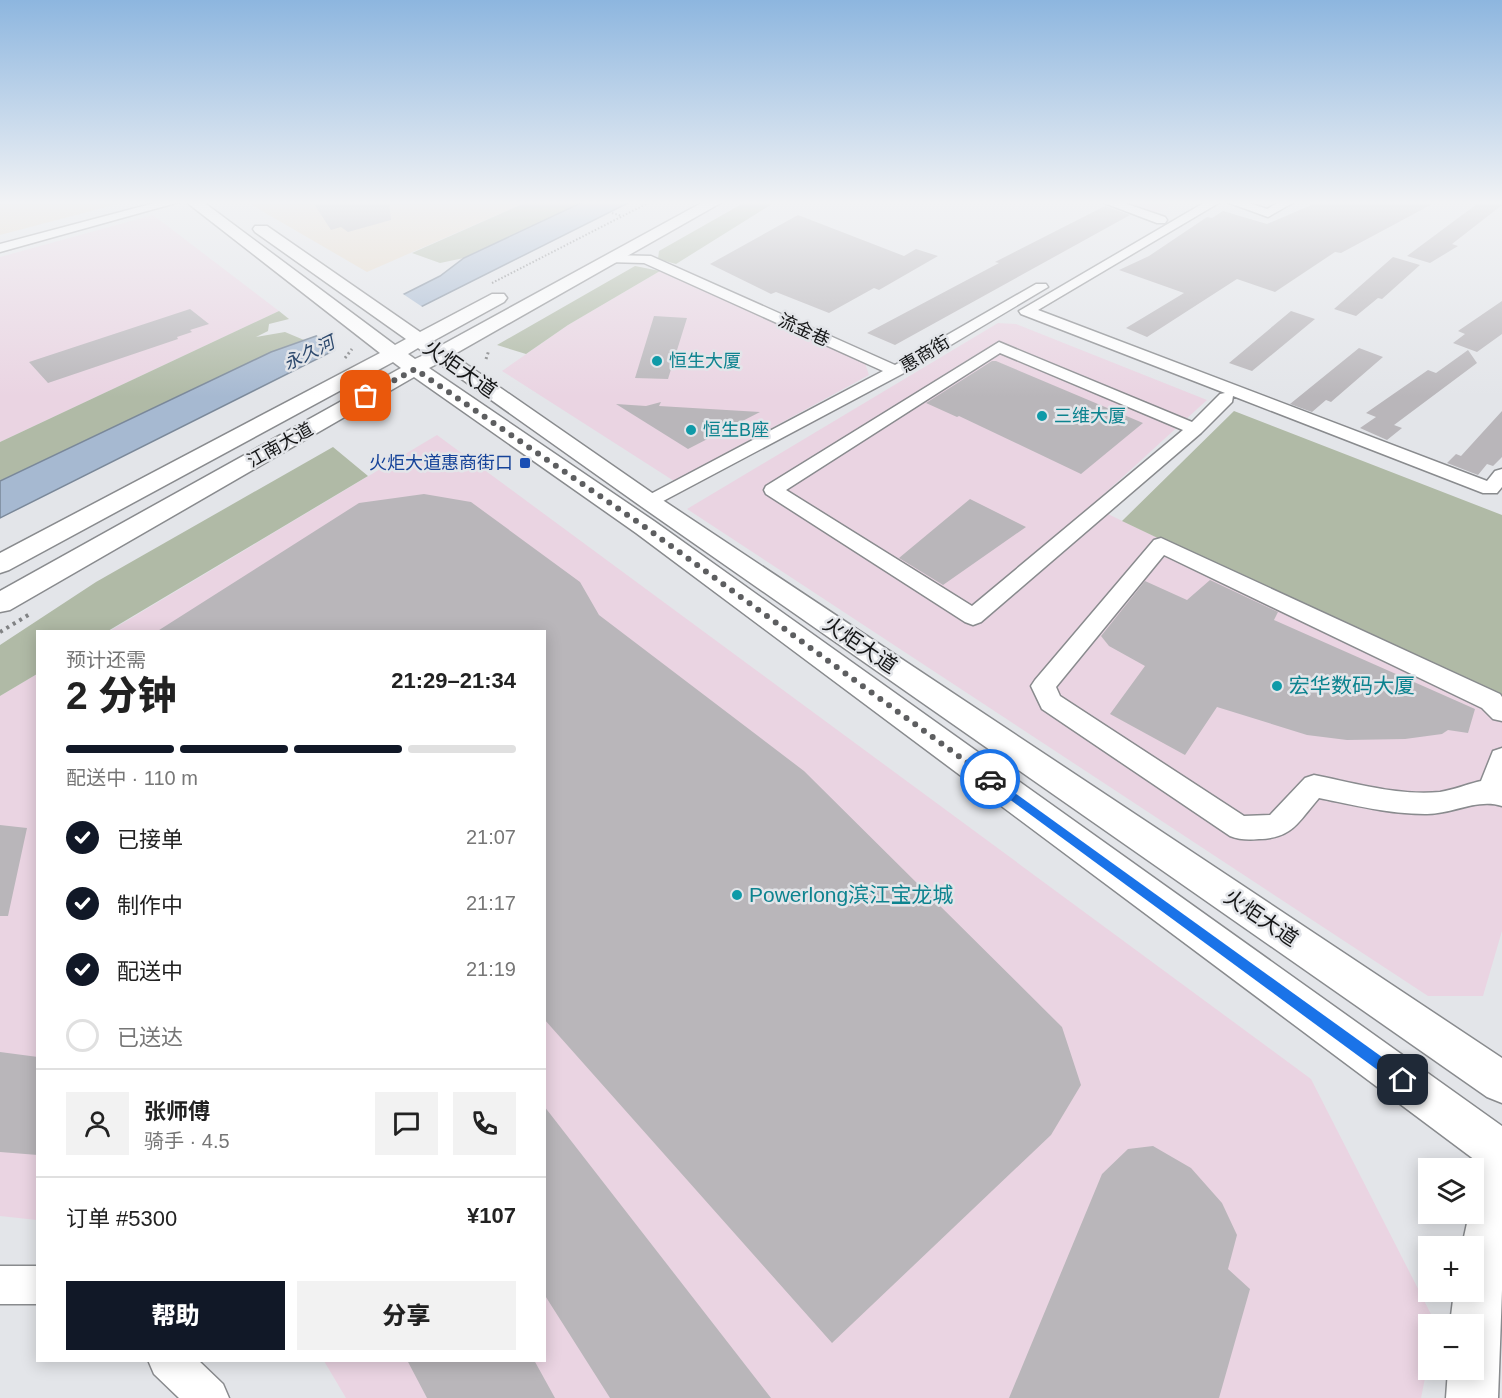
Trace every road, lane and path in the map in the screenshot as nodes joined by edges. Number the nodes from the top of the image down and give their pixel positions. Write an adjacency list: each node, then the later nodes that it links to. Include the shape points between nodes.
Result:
1 (277, 266): 13 (main road, 火炬大道)
2 (313, 266): 11 (main road, 火炬大道)
3 (559, 266): 8 (main road)
4 (599, 266): 14 (main road, 江南大道)
5 (673, 266): 17 (street, 流金巷)
6 (1078, 266): 10 (street, 惠商街)
7 (1103, 266): 20 (street, via 1026,311 1490,489)
8 (535, 279)
9 (515, 290): 11 (main road, 江南大道)
10 (999, 310): 17 (street, 惠商街); 18 (street)
11 (419, 340): 13 (main road, 江南大道); 14 (main road, 火炬大道)
12 (489, 350): 15 (path)
13 (393, 354): 16 (main road, 火炬大道); 23 (main road, 江南大道)
14 (439, 355): 16 (main road, 江南大道); 21 (main road, 火炬大道)
15 (486, 359)
16 (415, 369): 24 (main road, 江南大道); 29 (main road, 火炬大道, via 645,527)
17 (896, 371): 21 (street, 惠商街)
18 (1226, 398): 19 (street); 22 (street)
19 (1196, 429): 19 (street, via 999,347 773,490 973,617)
20 (1502, 475)
21 (650, 502): 28 (main road, 火炬大道)
22 (1502, 505)
23 (0, 564)
24 (0, 603)
25 (1502, 712): 27 (street, via 1491,700 1161,544 1043,686 1052,702 1240,828 1275,827 1314,786 1379,799 1440,803)
26 (1502, 758): 27 (street)
27 (1496, 793)
28 (1502, 1082)
29 (1502, 1154): 32 (main road)
30 (0, 1285): 31 (street)
31 (36, 1285)
32 (1475, 1314)
33 (170, 1362): 35 (street)
34 (1473, 1380): 36 (main road)
35 (209, 1398)
36 (1472, 1398)

